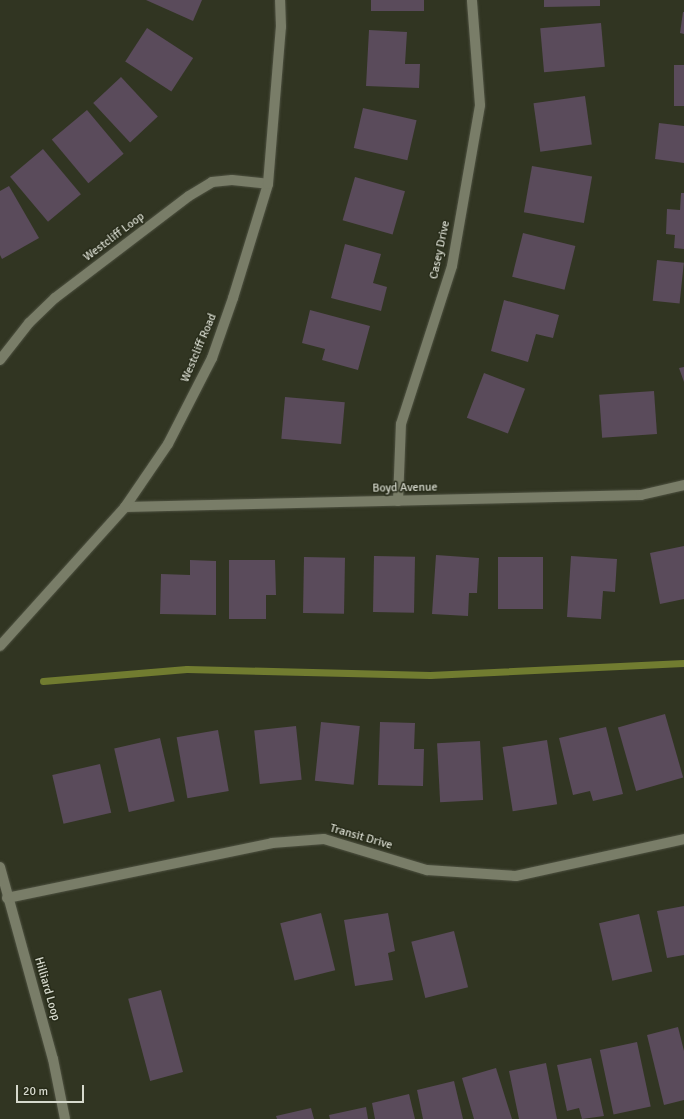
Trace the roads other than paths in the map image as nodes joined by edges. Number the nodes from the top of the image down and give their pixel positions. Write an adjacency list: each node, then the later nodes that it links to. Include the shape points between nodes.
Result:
1 (280, 0): 3 (street, Westcliff Road, via 281,27)
2 (472, 0): 6 (street, Casey Drive, via 480,105 452,266 401,424)
3 (268, 184): 4 (street, Westcliff Loop, via 232,180 212,182 189,196 55,298 29,323); 7 (street, Westcliff Road, via 234,298 212,358 168,444)
4 (0, 360)
5 (684, 485): 6 (street, Boyd Avenue, via 641,494)
6 (398, 501): 7 (street, Boyd Avenue)
7 (125, 507): 8 (street, Westcliff Road)
8 (0, 646)
9 (684, 839): 11 (street, Transit Drive, via 516,876 427,870 324,839 279,842)
10 (0, 867): 11 (street, Hilliard Loop)
11 (7, 898): 12 (street, Hilliard Loop, via 53,1059)
12 (65, 1119)

